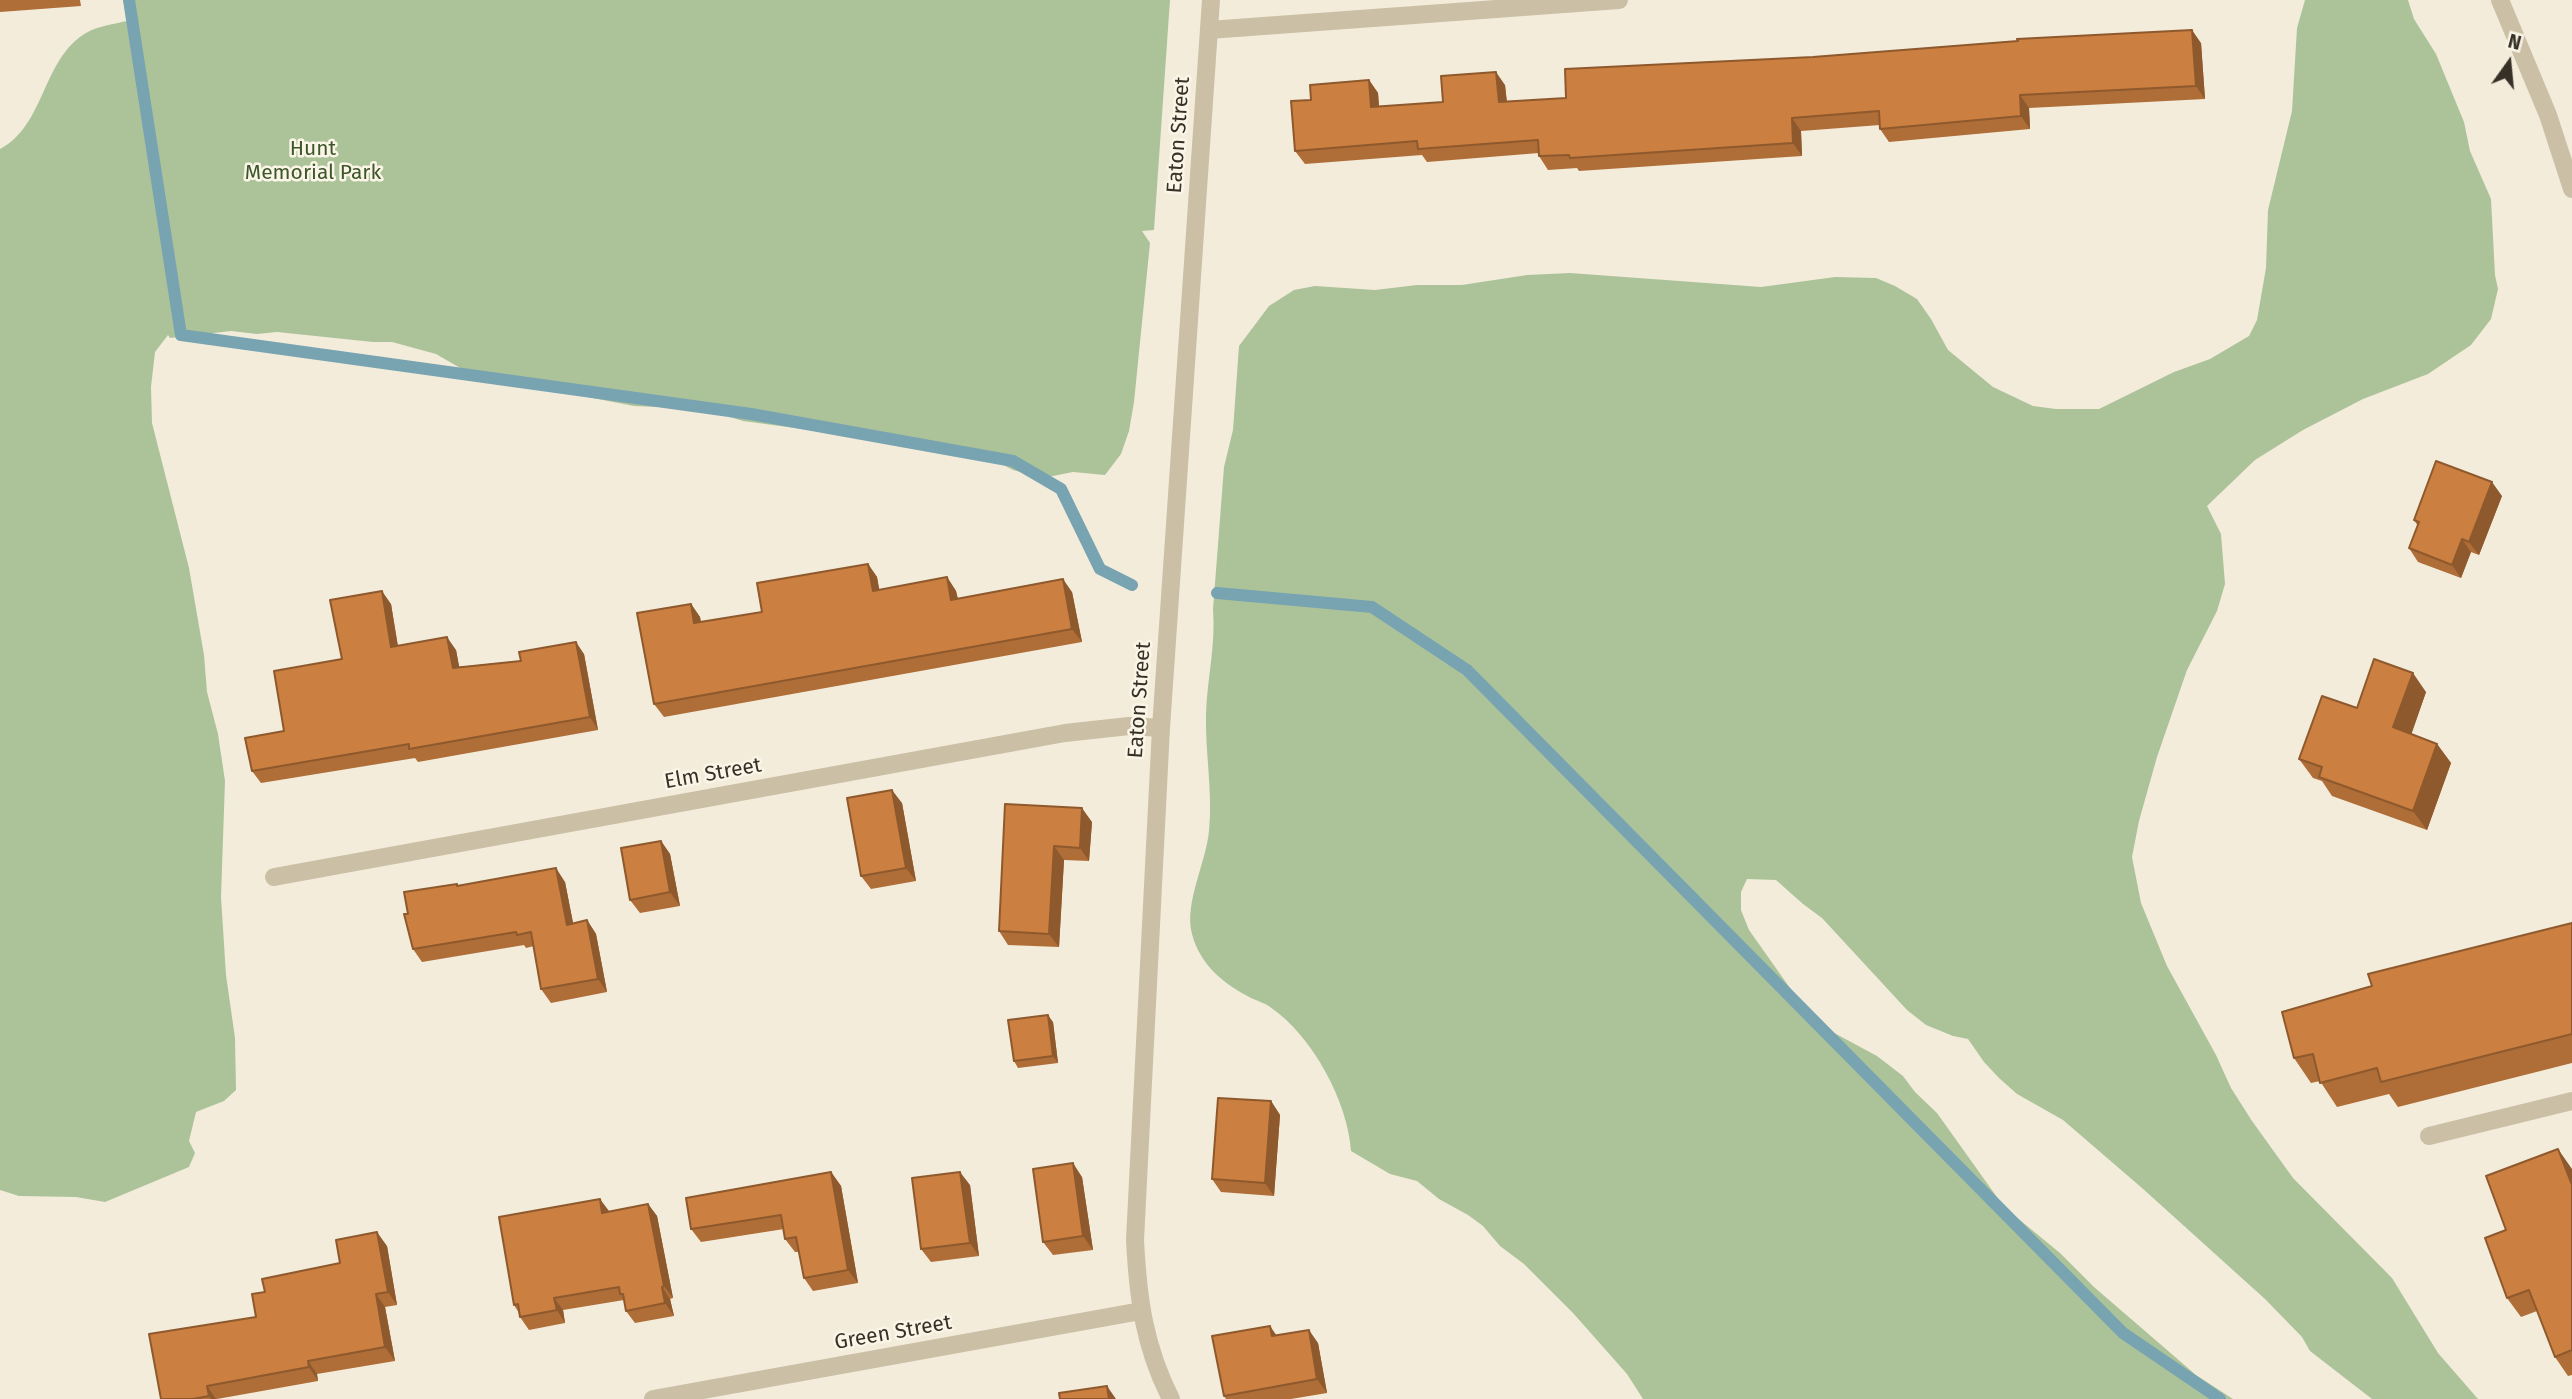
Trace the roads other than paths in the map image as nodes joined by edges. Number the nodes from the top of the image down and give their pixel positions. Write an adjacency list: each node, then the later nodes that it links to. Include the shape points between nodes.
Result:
1 (1211, 0): 4 (street, Eaton Street)
2 (1619, 0): 4 (street)
3 (2500, 0): 5 (street, via 2549,116)
4 (1209, 30): 6 (street, Eaton Street)
5 (2572, 189)
6 (1161, 728): 7 (street, Elm Street, via 1129,726 1065,733); 10 (street, Eaton Street, via 1135,1240)
7 (274, 877)
8 (2572, 1101): 9 (street)
9 (2429, 1136)
10 (1141, 1311): 11 (street, Green Street); 12 (street, Eaton Street, via 1157,1371)
11 (653, 1399)
12 (1171, 1399)

